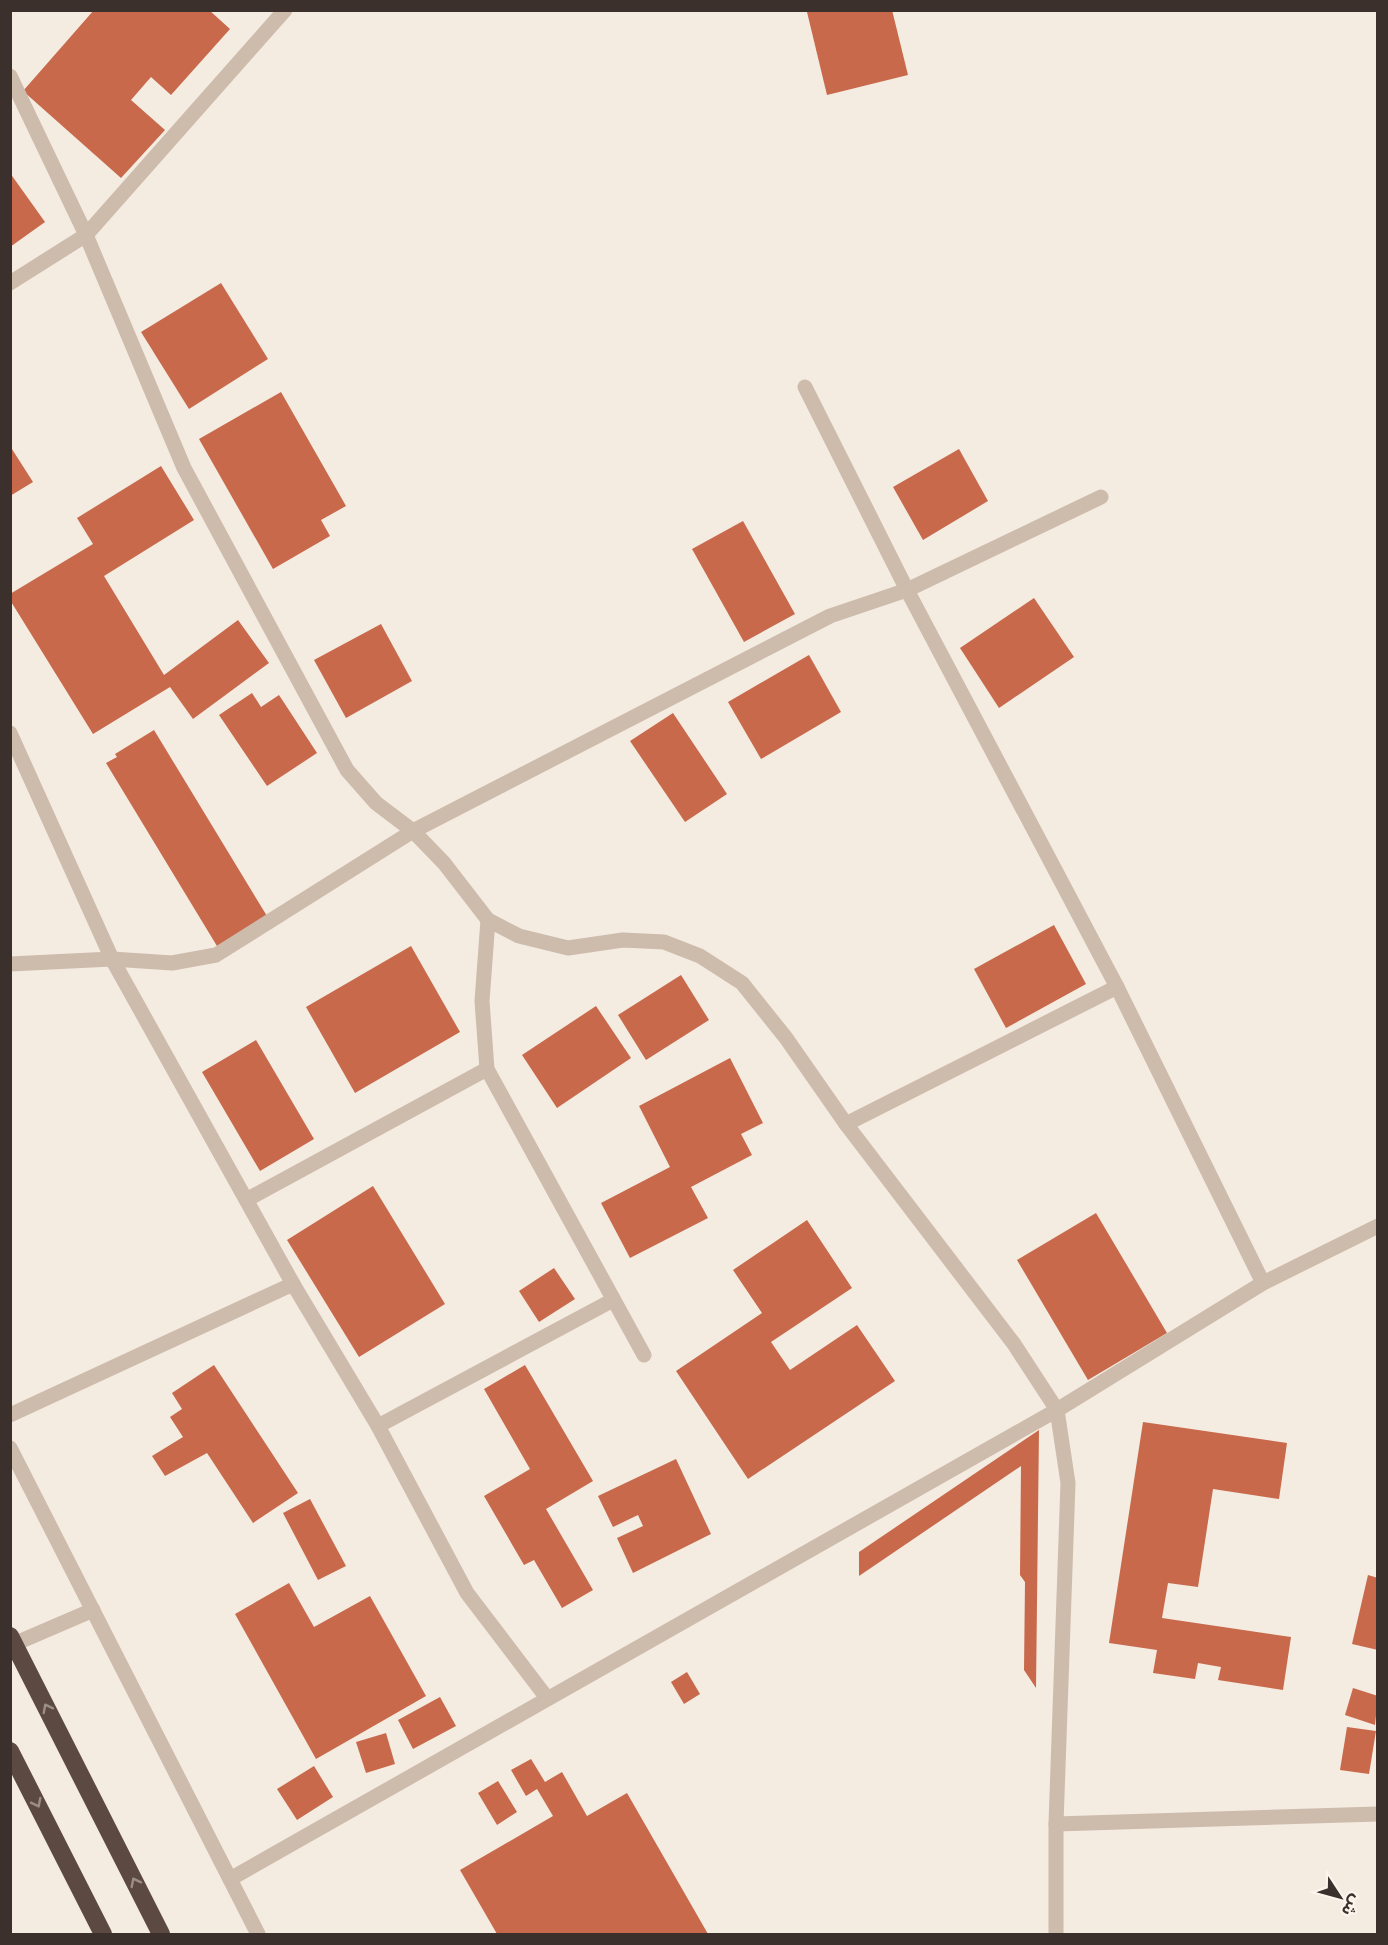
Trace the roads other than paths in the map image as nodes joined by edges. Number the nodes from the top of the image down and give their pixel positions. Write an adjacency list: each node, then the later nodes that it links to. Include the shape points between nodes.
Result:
1 (285, 10): 3 (street)
2 (10, 76): 3 (street)
3 (86, 235): 4 (street); 9 (street, via 184,468 341,760 376,803)
4 (10, 283)
5 (805, 387): 7 (street)
6 (1101, 497): 7 (street)
7 (907, 590): 9 (street, via 830,616); 13 (street)
8 (10, 733): 11 (street)
9 (412, 831): 10 (street, via 444,863); 11 (street, via 216,955 172,963)
10 (488, 920): 14 (street, via 482,1000); 15 (street, via 519,936 568,948 623,940 664,942 700,956 742,982)
11 (112, 959): 12 (street); 16 (street)
12 (10, 964)
13 (1118, 987): 15 (street); 18 (street)
14 (487, 1069): 16 (street); 20 (street)
15 (846, 1124): 22 (street, via 1014,1344)
16 (248, 1199): 19 (street)
17 (1377, 1226): 18 (street)
18 (1263, 1282): 22 (street)
19 (293, 1284): 23 (street); 24 (street)
20 (613, 1300): 21 (street); 24 (street)
21 (644, 1355)
22 (1057, 1410): 28 (street); 31 (street, via 1068,1484)
23 (10, 1415)
24 (378, 1426): 28 (street, via 467,1593)
25 (10, 1448): 26 (street)
26 (93, 1610): 27 (street); 32 (street)
27 (13, 1640): 34 (highway, one-way to 27)
28 (547, 1698): 32 (street)
29 (10, 1751): 33 (highway, one-way to 33)
30 (1377, 1815): 31 (street)
31 (1056, 1824): 36 (street)
32 (230, 1879): 35 (street)
33 (104, 1935)
34 (161, 1935)
35 (258, 1935)
36 (1056, 1935)

